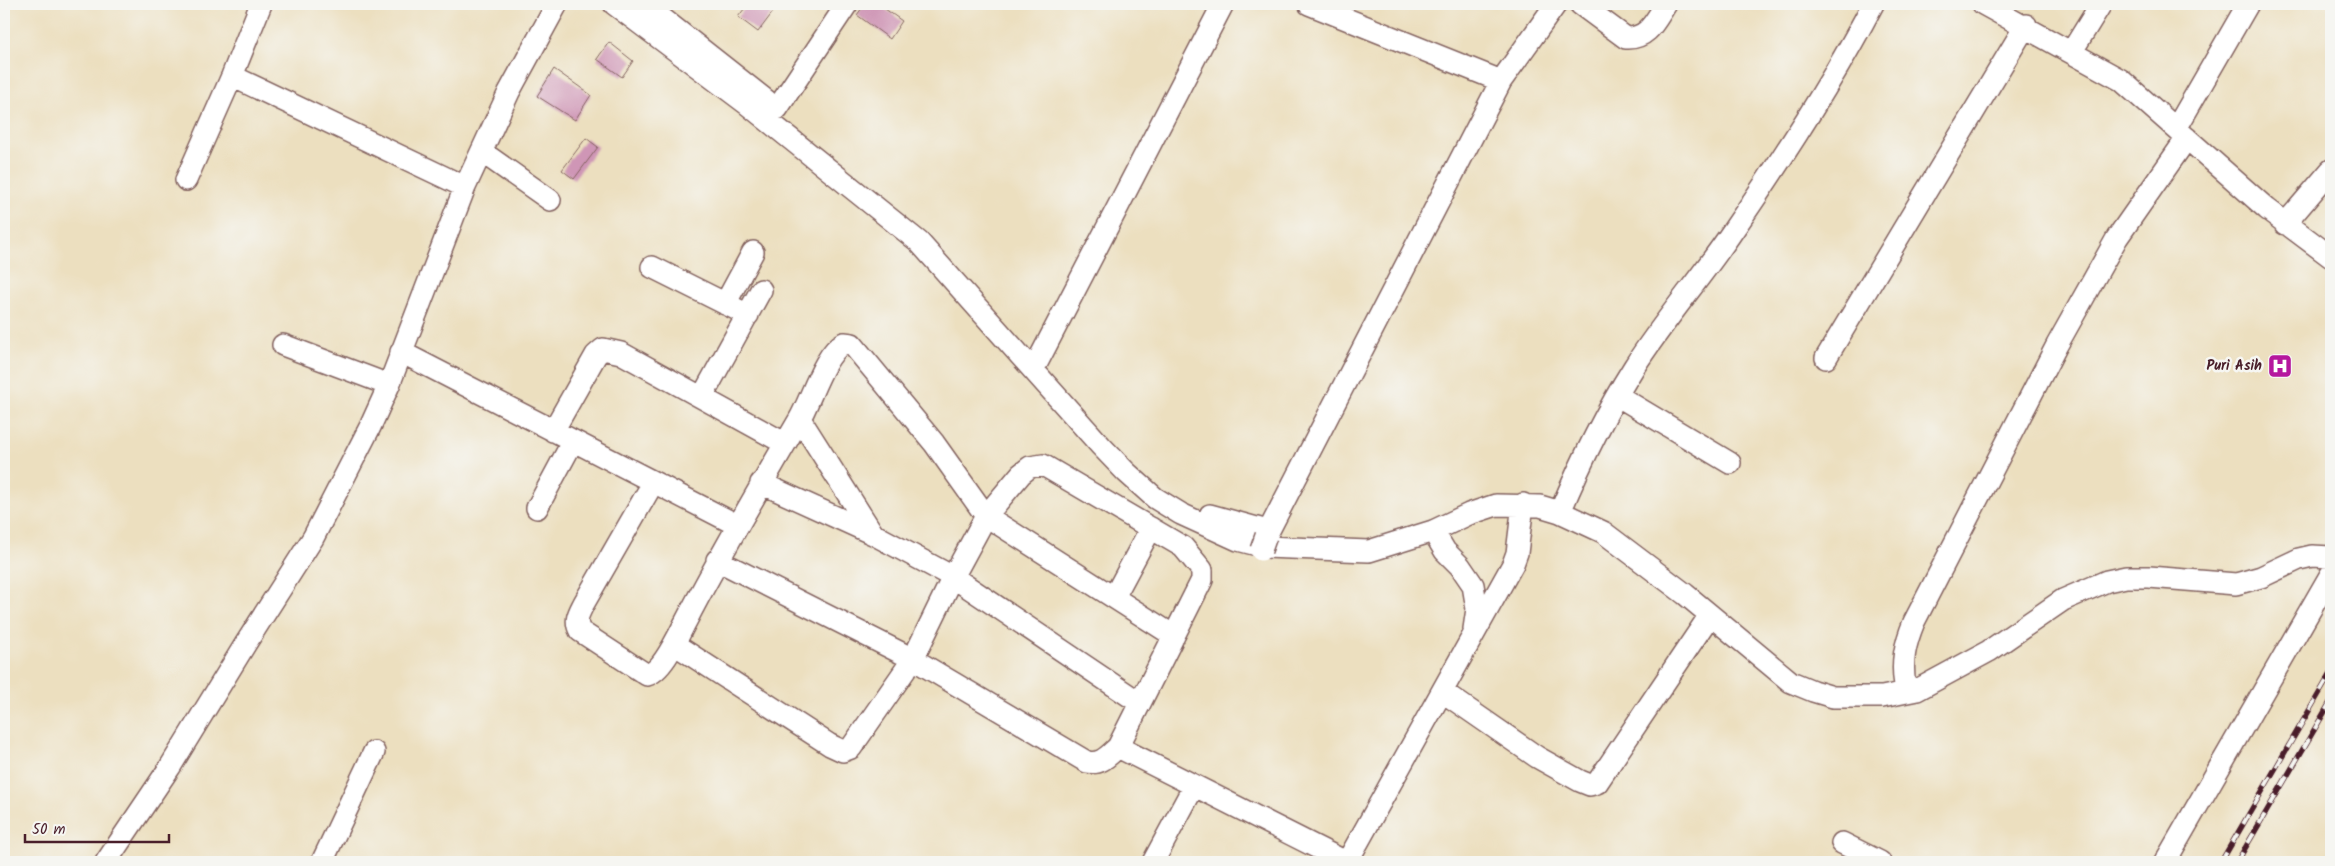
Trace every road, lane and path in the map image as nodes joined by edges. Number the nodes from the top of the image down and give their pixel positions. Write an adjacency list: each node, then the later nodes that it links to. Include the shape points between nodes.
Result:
1 (261, 4): 17 (street)
2 (557, 4): 21 (street, via 509,92)
3 (614, 4): 55 (street, via 747,104 919,242 1101,446 1155,498 1238,540)
4 (644, 4): 19 (street)
5 (847, 4): 19 (street)
6 (1223, 4): 36 (street)
7 (1556, 4): 18 (street)
8 (1580, 4): 9 (street, via 1626,38 1635,39 1650,30)
9 (1666, 4)
10 (1873, 4): 39 (street, via 1792,143 1732,233 1634,367)
11 (1983, 4): 15 (street)
12 (2100, 4): 16 (street)
13 (2248, 4): 20 (street)
14 (1314, 5): 18 (street)
15 (2026, 25): 16 (street); 35 (street)
16 (2072, 51): 20 (street, via 2121,80)
17 (232, 76): 23 (street); 24 (street)
18 (1501, 81): 55 (street)
19 (777, 109): 36 (street, via 886,201 923,237)
20 (2182, 132): 26 (street); 66 (street, via 2057,345 1914,622 1907,639)
21 (482, 152): 24 (street); 25 (street)
22 (2331, 170): 26 (street)
23 (186, 180)
24 (465, 187): 34 (street)
25 (550, 200)
26 (2286, 224): 28 (street)
27 (753, 252): 31 (street)
28 (2331, 257)
29 (652, 267): 31 (street)
30 (761, 290): 32 (street)
31 (725, 304): 32 (street)
32 (748, 315): 38 (street)
33 (283, 344): 37 (street)
34 (401, 352): 37 (street); 41 (street)
35 (1826, 358)
36 (1037, 363): 55 (street, via 1146,478 1175,498 1227,520)
37 (389, 385): 73 (street, via 313,538 170,768)
38 (702, 396): 41 (street, via 621,353 603,349 596,355); 43 (street)
39 (1618, 396): 44 (street); 49 (street, via 1586,454)
40 (800, 419): 43 (street); 50 (street, via 833,352 844,343 852,344 934,443); 54 (street)
41 (553, 431): 42 (street)
42 (573, 441): 45 (street); 48 (street)
43 (784, 443): 46 (street)
44 (1730, 463)
45 (652, 483): 51 (street); 64 (street, via 584,603 577,625 580,631 647,675 657,670)
46 (761, 483): 51 (street); 54 (street)
47 (1523, 504): 49 (street); 53 (street, via 1484,508); 63 (street, via 1513,564)
48 (537, 508)
49 (1560, 512): 61 (street, via 1603,532)
50 (986, 516): 52 (street, via 1021,474 1030,467 1043,464); 59 (street); 60 (street)
51 (737, 525): 57 (street)
52 (1151, 528): 60 (street); 62 (street, via 1183,547 1202,570 1202,580)
53 (1433, 532): 55 (street, via 1369,551); 63 (street, via 1473,585 1476,609)
54 (873, 534): 59 (street)
55 (1265, 541)
56 (2331, 557): 66 (street, via 2299,559 2236,584 2149,577 2107,581 2063,600 1989,651)
57 (717, 560): 64 (street); 65 (street)
58 (2331, 574): 78 (street)
59 (953, 577): 65 (street); 68 (street)
60 (1114, 598): 62 (street)
61 (1710, 615): 66 (street, via 1791,682 1813,692 1833,697 1882,697); 67 (street, via 1597,783 1590,785 1537,757)
62 (1174, 636): 68 (street)
63 (1472, 638): 67 (street)
64 (674, 644): 65 (street, via 843,751 851,748)
65 (913, 659): 69 (street, via 1087,762 1095,764 1102,761)
66 (1908, 681)
67 (1443, 692): 76 (street)
68 (1140, 703): 69 (street)
69 (1118, 747): 71 (street)
70 (374, 752): 74 (street)
71 (1194, 786): 75 (street); 76 (street)
72 (1842, 843): 77 (street)
73 (106, 862)
74 (322, 862)
75 (1153, 862)
76 (1346, 862)
77 (1880, 862)
78 (2166, 862)

